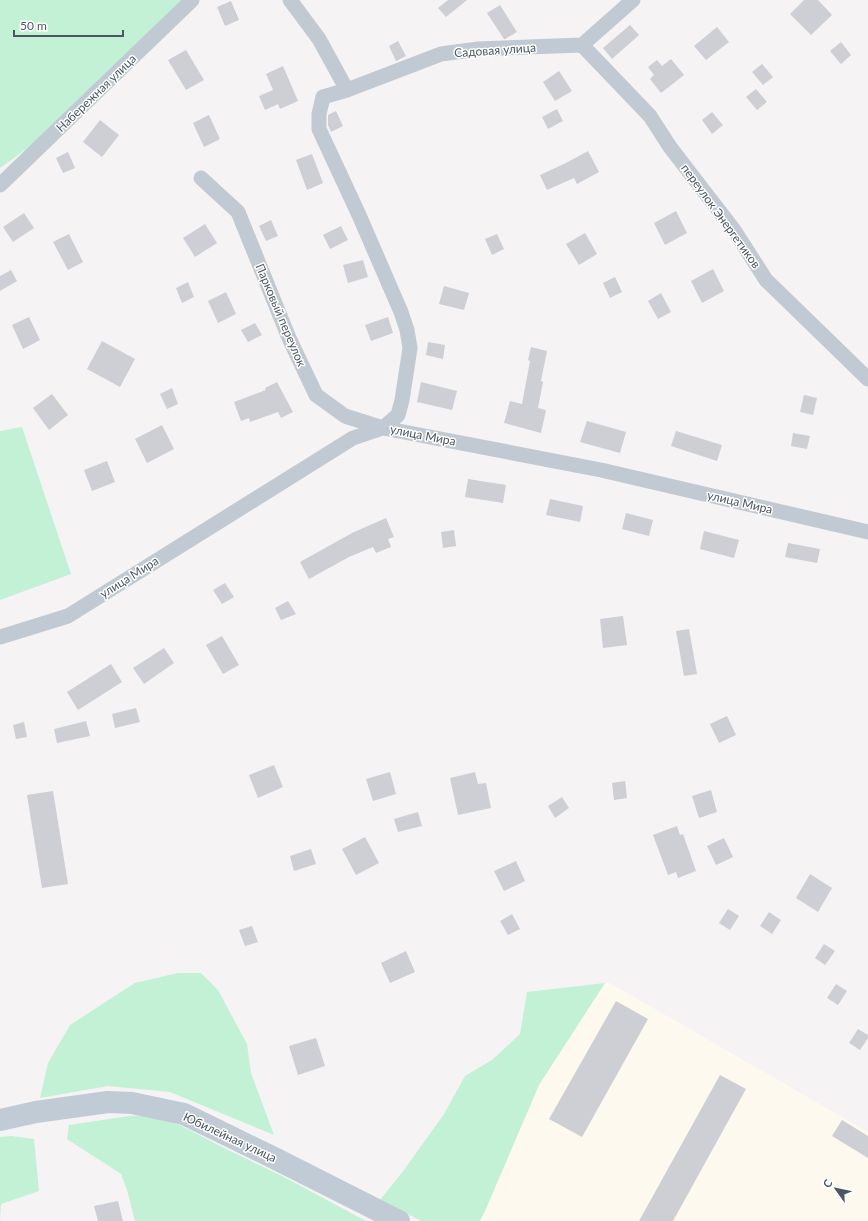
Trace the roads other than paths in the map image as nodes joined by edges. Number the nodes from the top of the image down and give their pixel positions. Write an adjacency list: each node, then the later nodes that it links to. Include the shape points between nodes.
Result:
1 (192, 0): 7 (street, Набережная улица)
2 (290, 0): 5 (street, via 319,39)
3 (633, 0): 4 (street)
4 (582, 45): 5 (street, Садовая улица, via 478,49 441,54); 8 (street, переулок Энергетиков, via 650,116 670,147 734,230 766,280)
5 (347, 90): 9 (street, Садовая улица, via 323,97 319,129 401,312 410,348 398,415)
6 (201, 178): 9 (street, Парковый переулок, via 238,212 289,338 316,395 345,416)
7 (0, 185)
8 (868, 379)
9 (383, 428): 10 (street, улица Мира, via 601,470); 11 (street, улица Мира, via 353,438 68,616)
10 (868, 532)
11 (0, 637)
12 (0, 1120): 13 (street, Юбилейная улица, via 108,1102 132,1103 184,1114)
13 (399, 1221)

